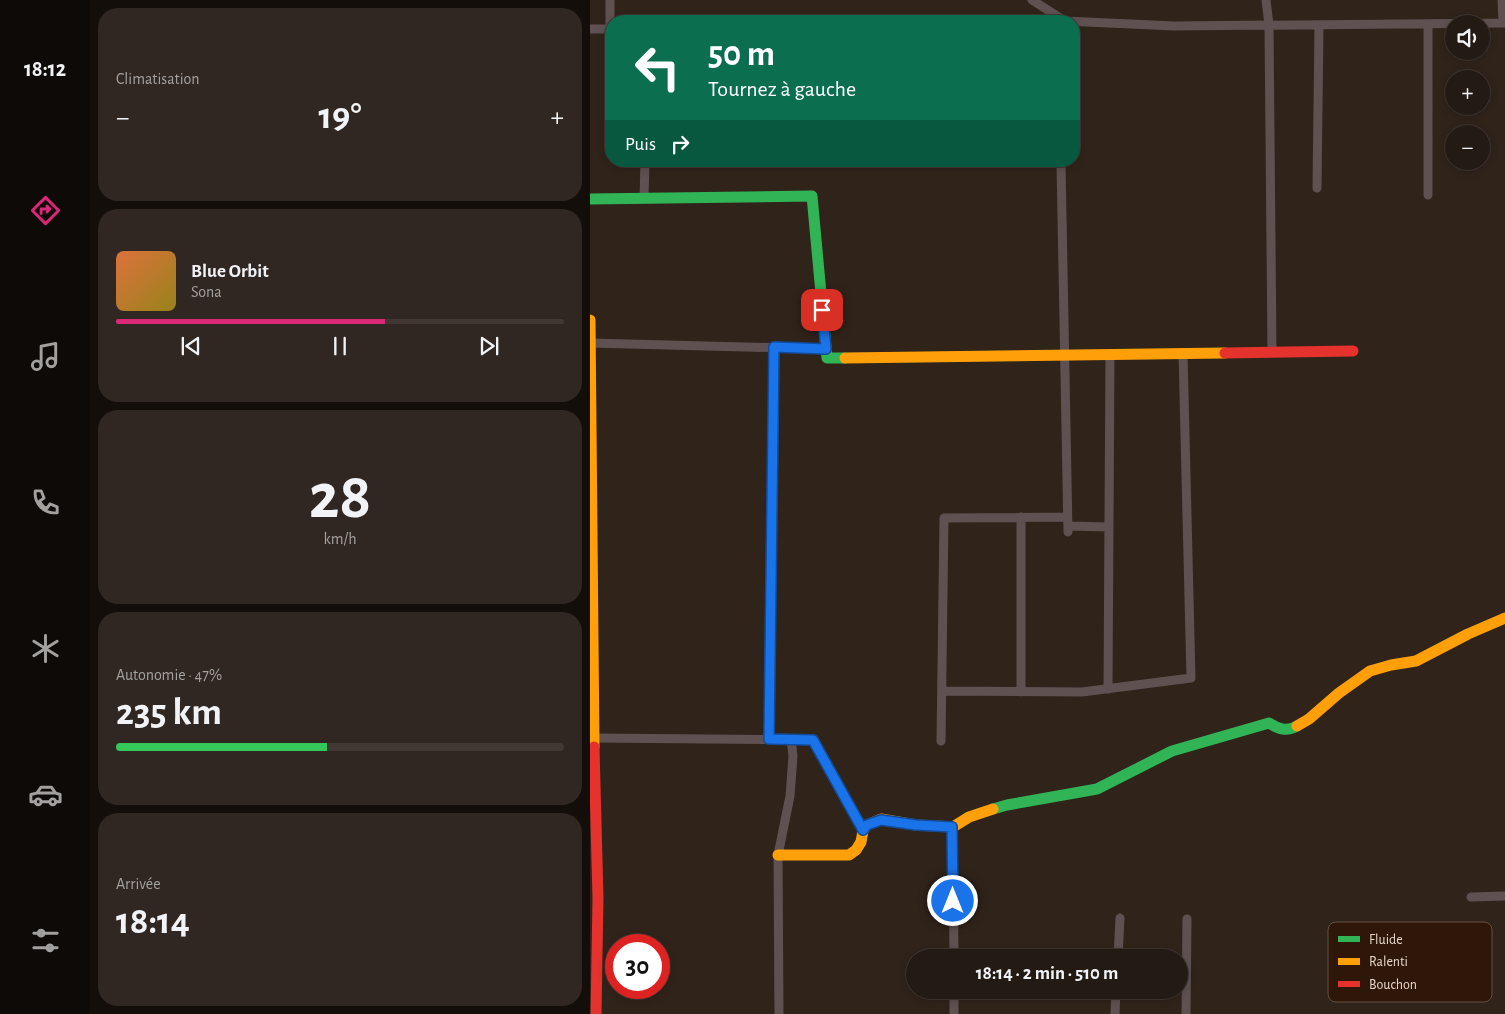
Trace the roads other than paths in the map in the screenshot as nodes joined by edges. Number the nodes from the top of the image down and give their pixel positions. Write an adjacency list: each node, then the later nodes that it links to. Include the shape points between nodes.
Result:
1 (610, 0): 5 (street)
2 (1032, 0): 6 (street)
3 (1266, 0): 10 (street)
4 (1502, 0): 8 (street)
5 (611, 15)
6 (1057, 15)
7 (1080, 21): 10 (street, via 1174,26)
8 (1504, 23): 9 (street)
9 (1428, 24): 11 (street); 17 (street)
10 (1269, 25): 11 (street); 26 (street)
11 (1319, 25): 16 (street)
12 (590, 29): 13 (street)
13 (605, 29)
14 (645, 167): 18 (street)
15 (1061, 167): 28 (street)
16 (1317, 188)
17 (1428, 195)
18 (644, 198): 19 (street); 24 (street, via 812,196)
19 (590, 199)
20 (590, 320): 21 (street)
21 (590, 334): 22 (street)
22 (590, 343): 23 (street); 33 (street)
23 (774, 347): 24 (street); 39 (street)
24 (826, 349): 28 (street, via 827,358)
25 (1354, 350): 26 (street)
26 (1272, 352): 27 (street)
27 (1183, 353): 29 (street); 35 (street, via 1191,678)
28 (1064, 354): 29 (street); 31 (street)
29 (1110, 354): 32 (street)
30 (1021, 518): 31 (street); 36 (street, via 944,518); 37 (street)
31 (1068, 525): 32 (street)
32 (1109, 527): 35 (street)
33 (591, 596): 38 (street)
34 (1505, 618): 42 (street, via 1416,661 1370,671 1310,719 1292,728 1282,730 1269,723 1172,750 1097,790 1006,805 969,817)
35 (1108, 689): 37 (street)
36 (942, 692): 37 (street); 41 (street)
37 (1020, 692)
38 (594, 738): 39 (street); 53 (street, via 598,898)
39 (769, 739): 40 (street)
40 (791, 740): 43 (street, via 813,740); 44 (street, via 790,796)
41 (941, 741)
42 (952, 827): 43 (street, via 881,820); 49 (street)
43 (863, 830): 44 (street, via 856,850 848,854)
44 (778, 855): 54 (street)
45 (1505, 896): 46 (street)
46 (1471, 897)
47 (1120, 918): 50 (street)
48 (1187, 919): 57 (street)
49 (954, 949)
50 (1118, 949)
51 (954, 999): 55 (street)
52 (1116, 999): 56 (street)
53 (596, 1014)
54 (779, 1014)
55 (954, 1014)
56 (1115, 1014)
57 (1186, 1014)

